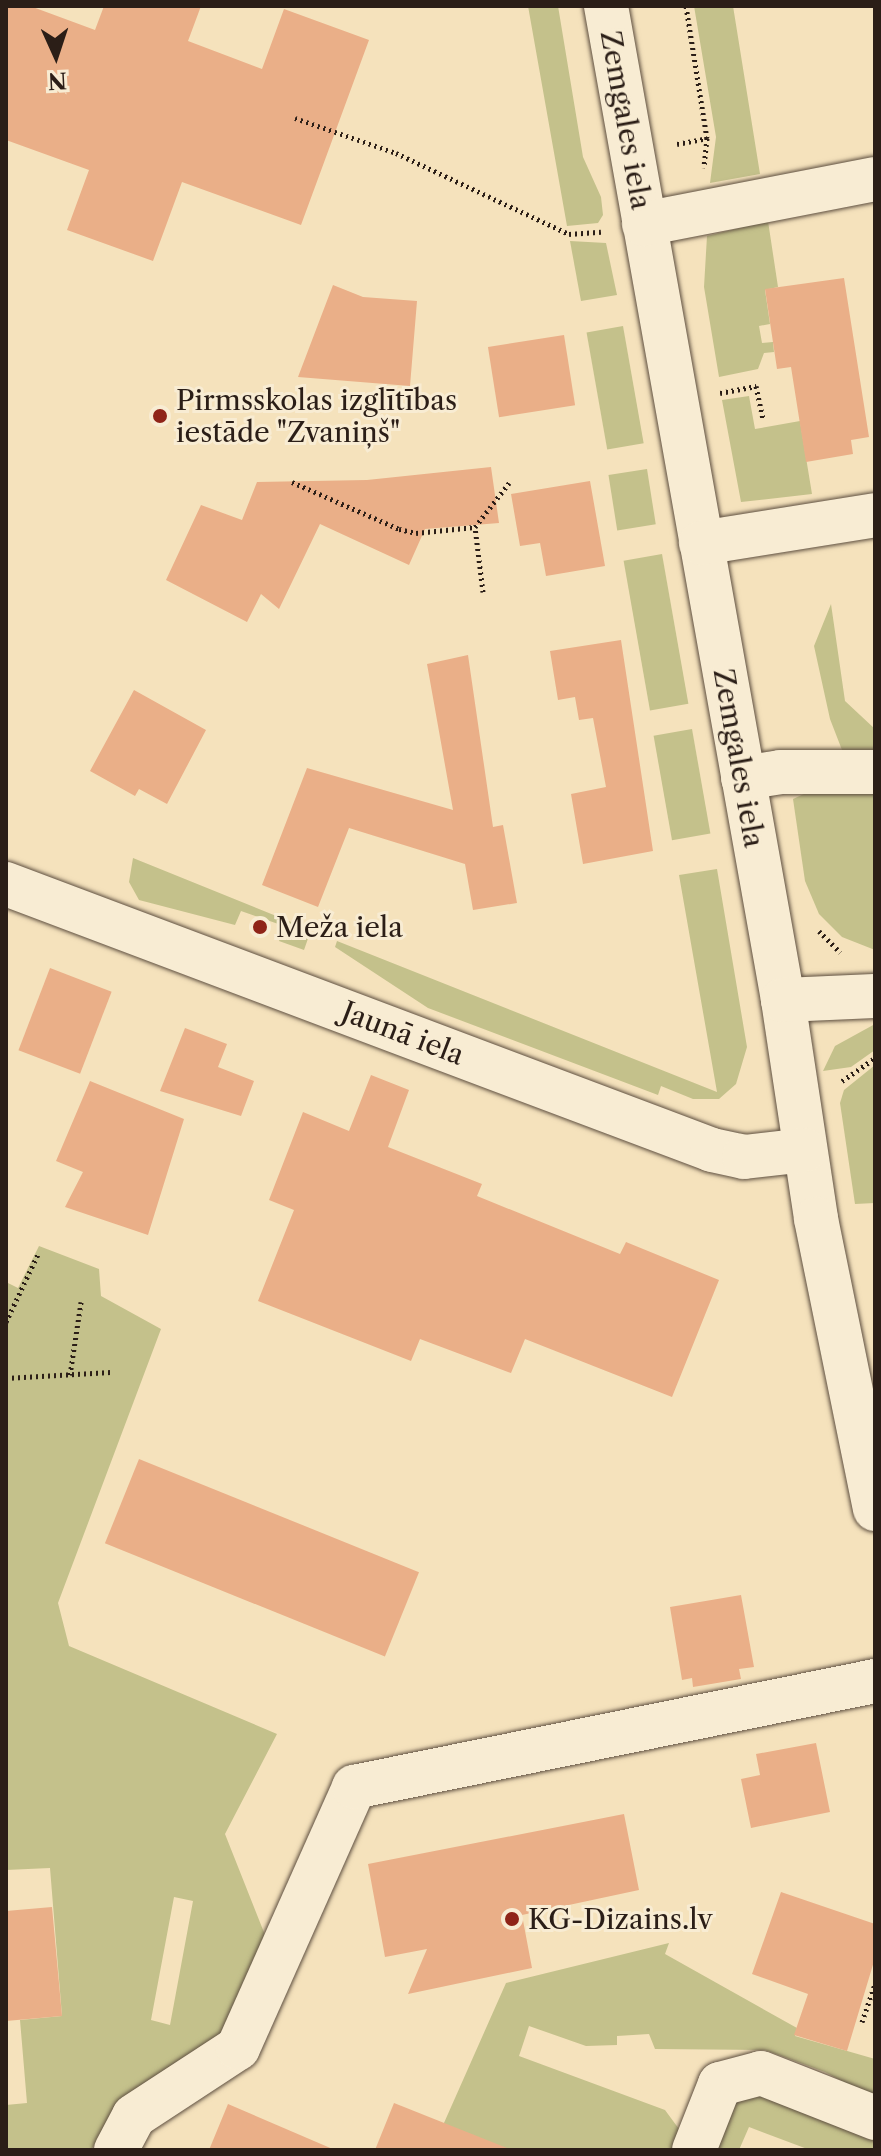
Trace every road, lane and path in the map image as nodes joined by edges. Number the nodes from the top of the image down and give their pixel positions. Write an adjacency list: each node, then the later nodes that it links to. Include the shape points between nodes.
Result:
1 (606, 6): 4 (street, Zemgales iela)
2 (295, 118): 4 (path, via 396,153 569,234)
3 (875, 179): 4 (street)
4 (629, 228): 11 (street, Zemgales iela)
5 (715, 393): 6 (path, via 756,386)
6 (763, 418)
7 (292, 482): 10 (path, via 399,529 416,533)
8 (509, 483): 10 (path)
9 (875, 515): 11 (street)
10 (475, 527): 12 (path)
11 (701, 543): 14 (street, Zemgales iela)
12 (483, 592)
13 (875, 772): 14 (street, via 780,772)
14 (743, 778): 17 (street, Zemgales iela)
15 (6, 884): 18 (street, Jaunā iela, via 712,1150 744,1157)
16 (875, 996): 17 (street)
17 (783, 1000): 18 (street, Zemgales iela)
18 (805, 1150): 25 (street, Zemgales iela)
19 (39, 1252): 21 (path)
20 (81, 1302): 23 (path)
21 (6, 1322)
22 (111, 1372): 23 (path)
23 (70, 1375): 24 (path)
24 (6, 1378)
25 (875, 1509)
26 (875, 1681): 30 (street, via 354,1787 238,2048 134,2116)
27 (875, 1984): 28 (path)
28 (862, 2022)
29 (875, 2118): 31 (street, via 761,2073 720,2084)
30 (116, 2150)
31 (694, 2150)

